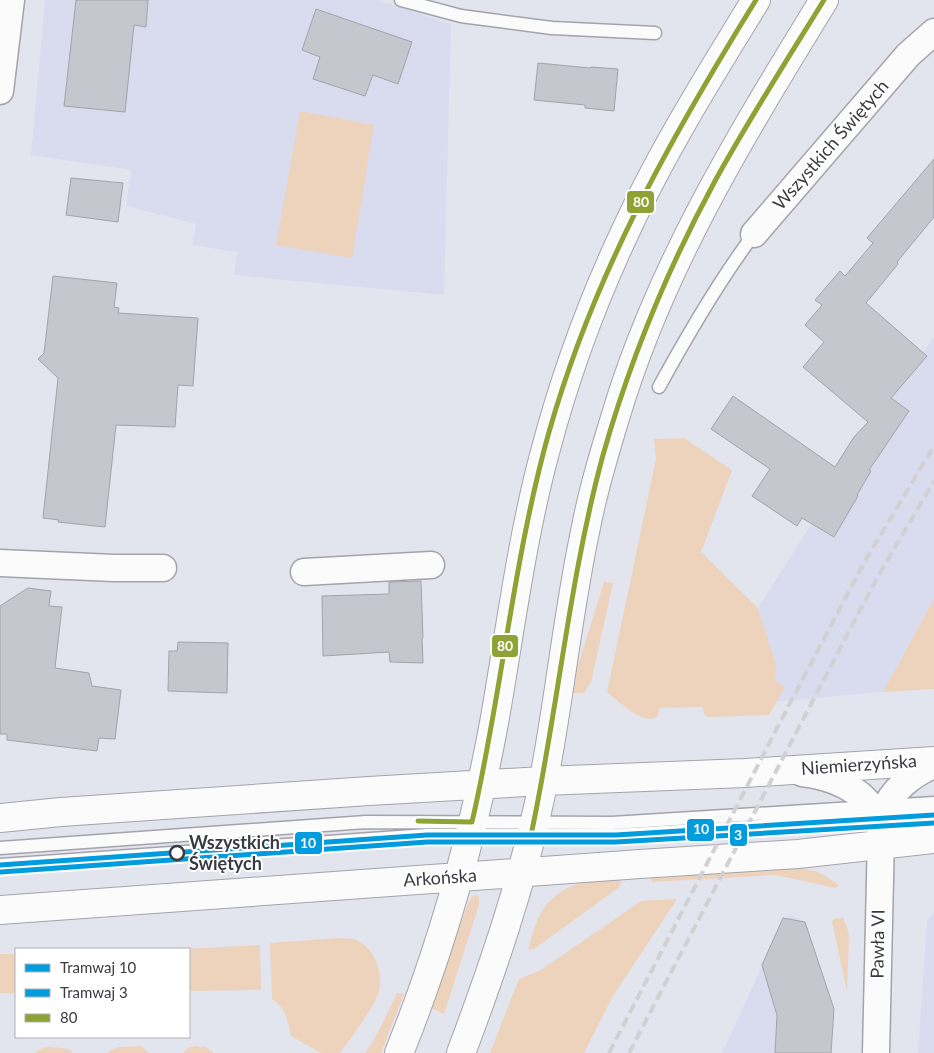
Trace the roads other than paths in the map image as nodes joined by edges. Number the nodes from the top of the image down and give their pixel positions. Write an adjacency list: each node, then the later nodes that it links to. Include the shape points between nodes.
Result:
1 (10, 0): 9 (street)
2 (401, 0): 7 (lane, via 461,16 552,28)
3 (756, 0): 20 (street, via 662,158 626,230 582,334 532,500)
4 (824, 0): 19 (street, via 706,198 634,362 616,414 586,526)
5 (934, 14): 8 (street, Wszystkich Świętych)
6 (934, 32): 8 (street, Wszystkich Świętych)
7 (655, 33)
8 (908, 55): 10 (street, Wszystkich Świętych)
9 (0, 91)
10 (754, 234): 11 (lane, via 705,306)
11 (659, 387)
12 (0, 562): 14 (street)
13 (430, 565): 15 (street)
14 (163, 568)
15 (304, 572)
16 (934, 760): 18 (street, Niemierzyńska)
17 (934, 765): 24 (street, via 899,788)
18 (784, 770): 19 (street); 24 (street, via 828,777 844,785 868,803)
19 (543, 781): 20 (street); 26 (street)
20 (481, 785): 23 (street); 25 (street)
21 (934, 803): 24 (lane)
22 (934, 816): 24 (lane)
23 (0, 818)
24 (880, 822): 26 (lane, via 616,835); 27 (street); 30 (street, Arkońska, via 798,854); 35 (street, Pawła VI)
25 (471, 828): 26 (lane); 28 (lane, via 366,822); 29 (lane, via 414,836); 31 (street)
26 (533, 828): 30 (street)
27 (934, 839)
28 (0, 848)
29 (0, 865)
30 (521, 873): 31 (street, Arkońska); 34 (street, via 495,961)
31 (458, 877): 32 (street, Arkońska); 33 (street, via 428,979)
32 (0, 910)
33 (399, 1053)
34 (461, 1053)
35 (876, 1053)

